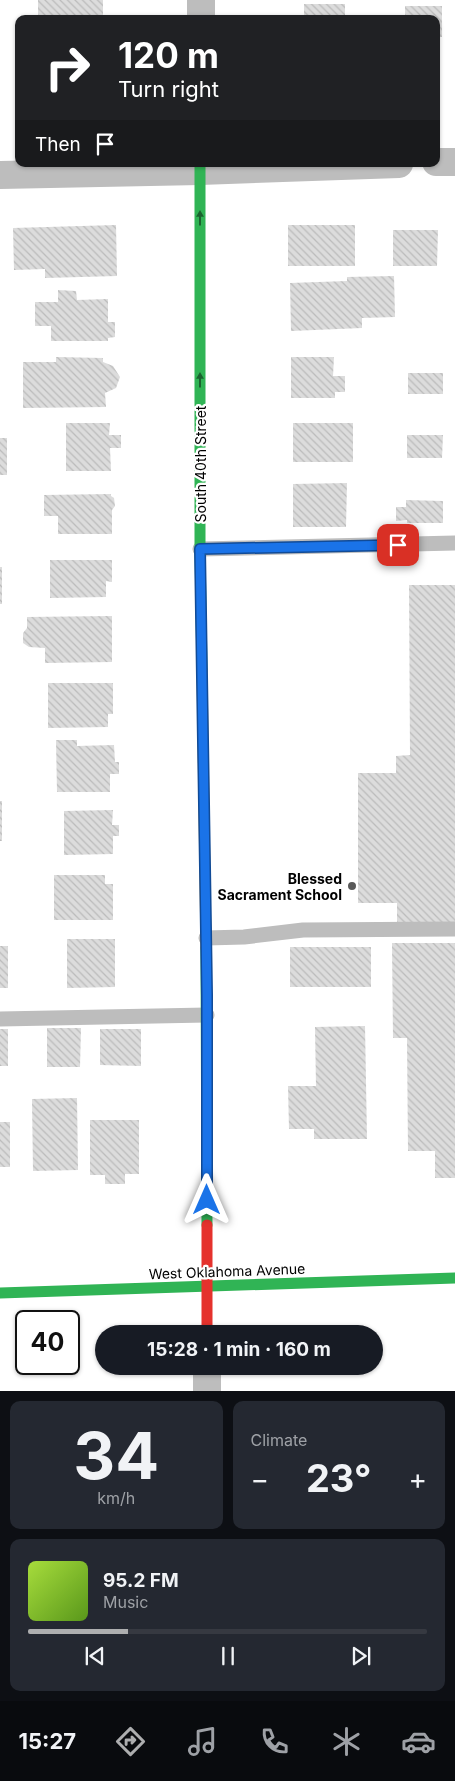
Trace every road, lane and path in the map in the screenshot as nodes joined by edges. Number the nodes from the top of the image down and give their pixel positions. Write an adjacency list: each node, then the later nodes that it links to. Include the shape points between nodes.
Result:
1 (201, 0): 2 (street)
2 (201, 15)
3 (440, 162): 4 (street)
4 (455, 162)
5 (200, 167): 6 (street); 8 (street, South 40th Street, one-way to 5)
6 (0, 175)
7 (455, 543): 8 (lane)
8 (200, 549): 10 (street, South 40th Street)
9 (455, 929): 10 (lane, via 303,930)
10 (206, 938): 11 (street, South 40th Street)
11 (207, 1015): 12 (lane); 14 (street, South 40th Street)
12 (0, 1019)
13 (455, 1278): 14 (street, West Oklahoma Avenue)
14 (206, 1286): 15 (street, West Oklahoma Avenue); 16 (street, South 40th Street)
15 (0, 1293)
16 (207, 1325)
17 (207, 1375): 18 (street)
18 (207, 1391)

